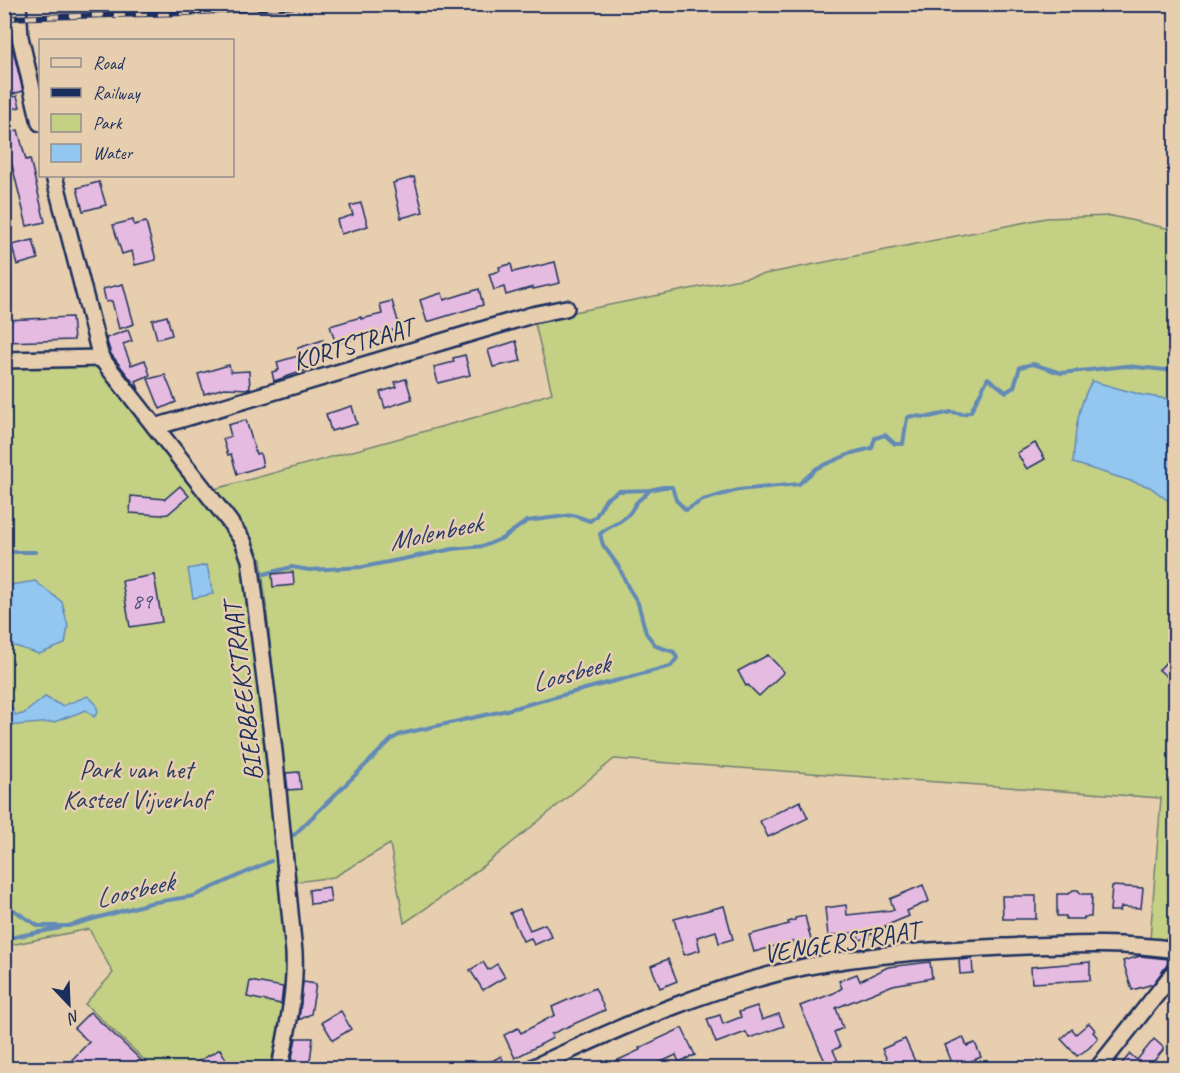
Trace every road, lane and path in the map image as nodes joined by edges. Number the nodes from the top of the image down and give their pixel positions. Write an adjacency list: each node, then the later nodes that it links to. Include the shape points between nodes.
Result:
1 (18, 4): 2 (street, via 20,37)
2 (34, 70): 3 (street)
3 (39, 114)
4 (54, 177): 6 (street, BIERBEEKSTRAAT)
5 (566, 309): 8 (street, KORTSTRAAT, via 532,315)
6 (101, 358): 7 (street); 8 (street, BIERBEEKSTRAAT)
7 (4, 360)
8 (155, 427): 11 (street, BIERBEEKSTRAAT, via 243,541 253,574 294,952 293,994)
9 (1176, 950): 12 (street, VENGERSTRAAT, via 1090,944 914,952 826,963 690,999)
10 (1176, 970): 13 (street)
11 (280, 1068)
12 (532, 1068)
13 (1098, 1068)

